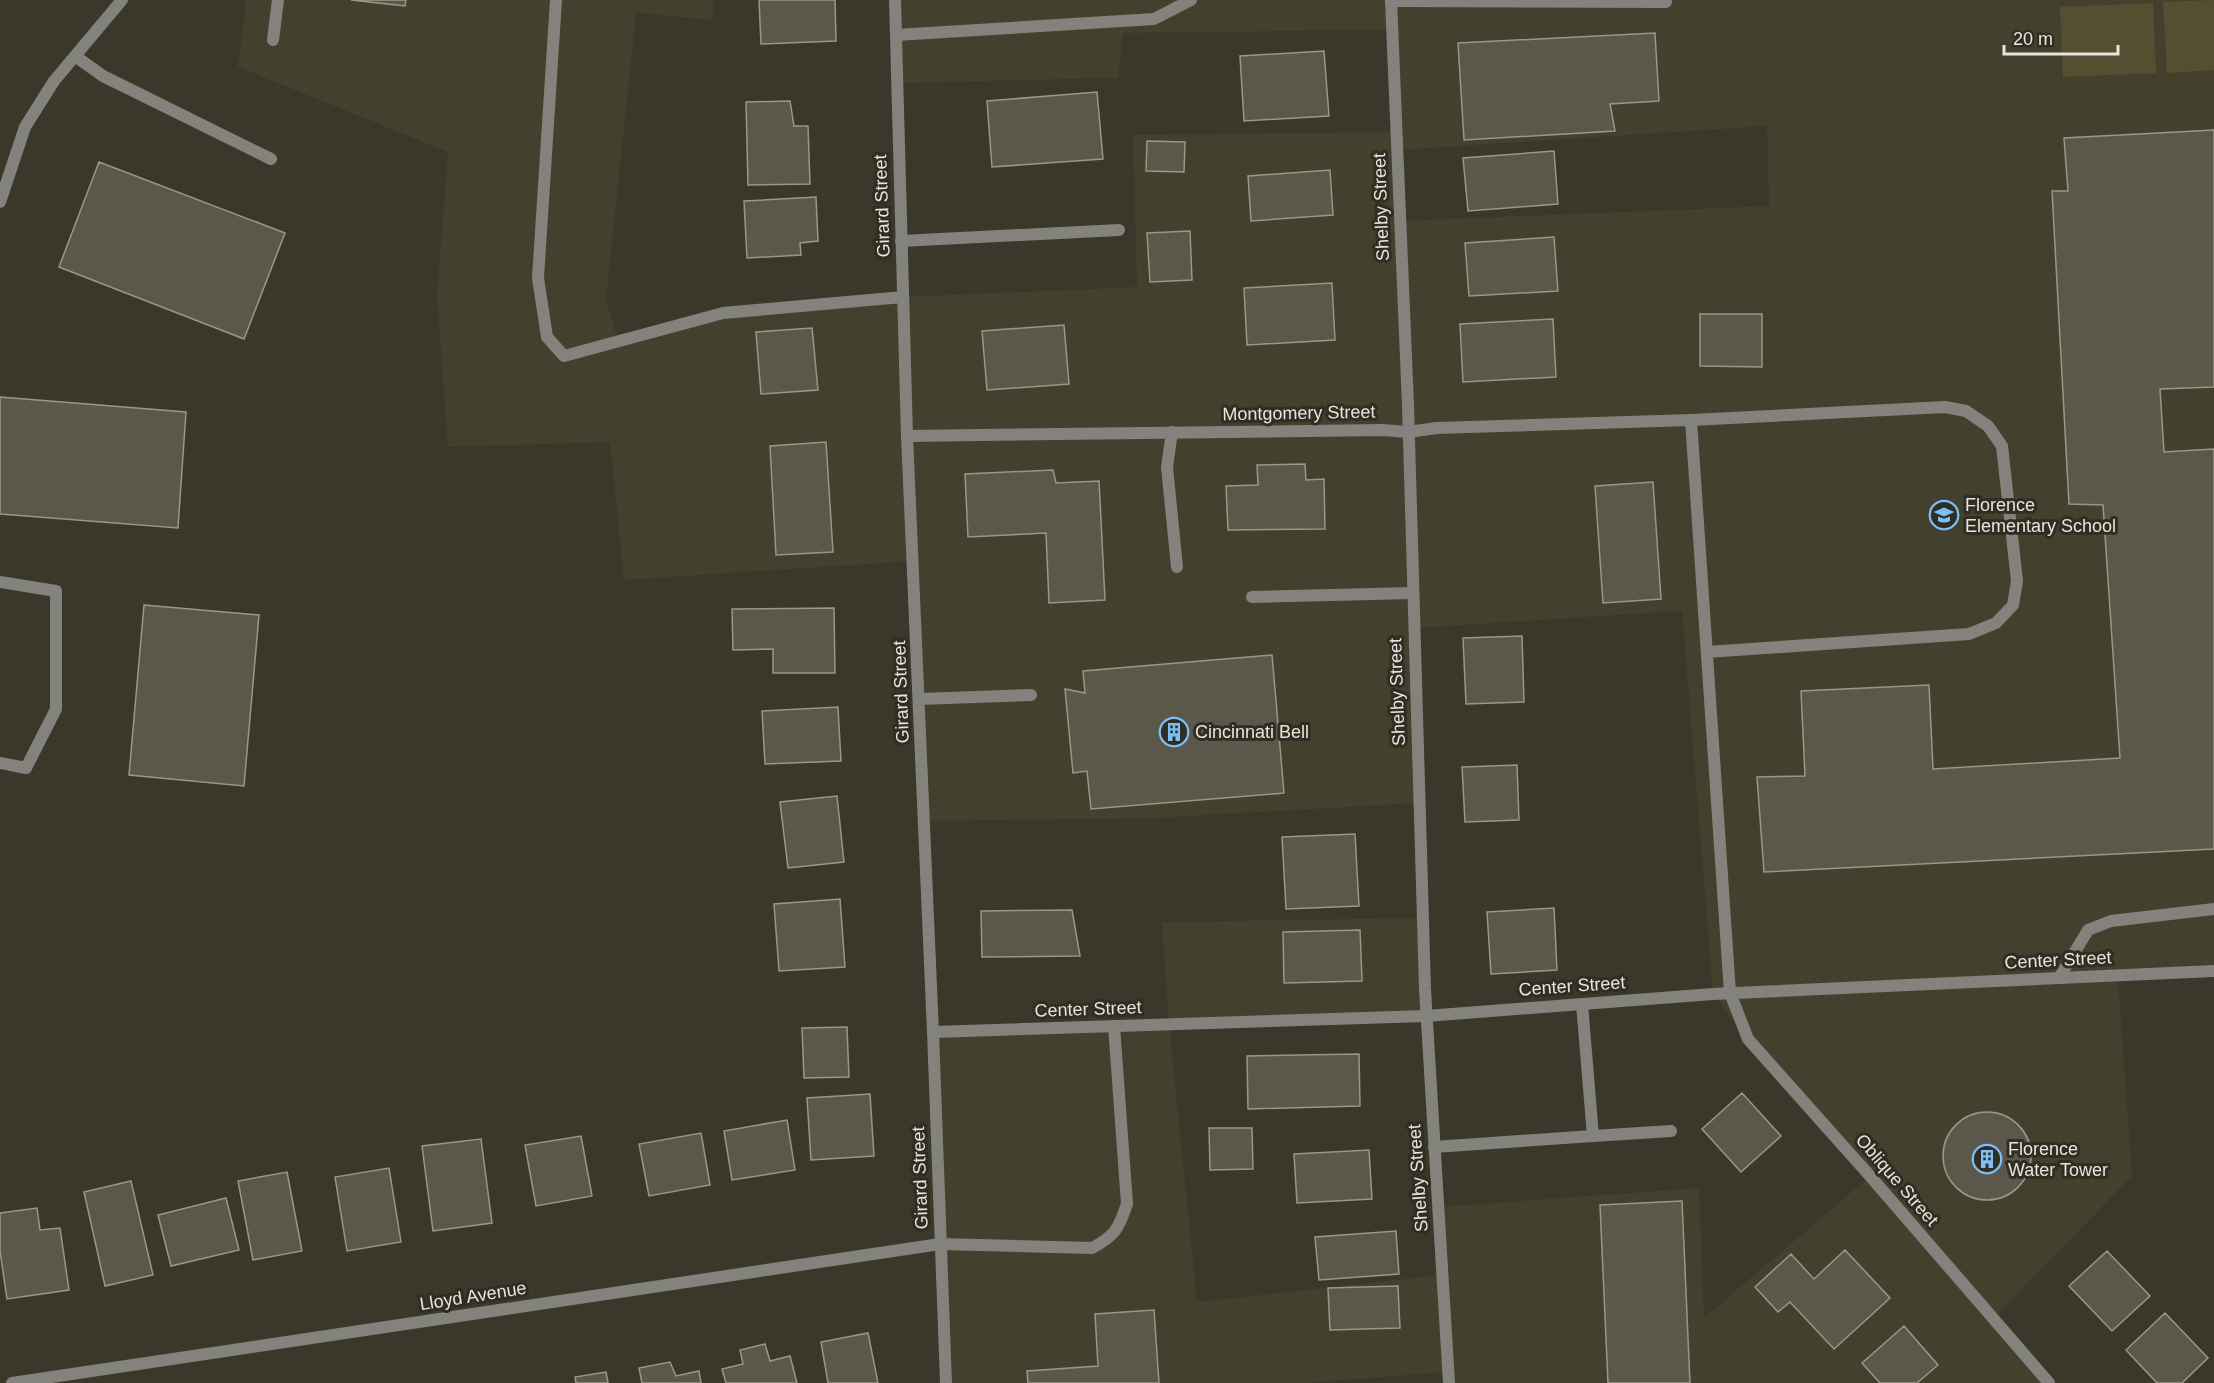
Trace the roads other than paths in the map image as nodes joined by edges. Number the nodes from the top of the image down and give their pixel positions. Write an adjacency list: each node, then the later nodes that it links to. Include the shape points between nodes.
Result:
1 (123, 0): 10 (street)
2 (278, 0): 9 (street)
3 (556, 0): 15 (street, via 538,278 547,337 564,356 723,313)
4 (894, 0): 8 (street, Girard Street)
5 (1191, 0): 8 (street, via 1154,19)
6 (1391, 1): 7 (street); 18 (street, Shelby Street)
7 (1666, 2)
8 (896, 35): 14 (street, Girard Street)
9 (273, 40)
10 (75, 56): 11 (street, via 113,81); 12 (street, via 25,128)
11 (272, 159)
12 (0, 202)
13 (1119, 230): 14 (street)
14 (901, 241): 15 (street, Girard Street)
15 (903, 297): 19 (street, Girard Street)
16 (1691, 420): 18 (street, Montgomery Street); 24 (street, Oblique Street); 24 (street, Montgomery Street, via 1945,407 1966,411 1988,426 2002,446 2017,581 2013,605 1996,623 1969,634)
17 (1172, 432): 18 (street, Montgomery Street); 19 (street, Montgomery Street); 20 (street, via 1167,467)
18 (1408, 432): 22 (street, Shelby Street)
19 (907, 436): 26 (street, Girard Street)
20 (1177, 567)
21 (0, 582): 27 (street, via 56,591 56,709 26,768)
22 (1413, 593): 23 (street); 33 (street, Shelby Street)
23 (1251, 597)
24 (1707, 652): 31 (street, Oblique Street)
25 (1031, 695): 26 (street)
26 (919, 699): 35 (street, Girard Street)
27 (0, 763)
28 (2214, 909): 30 (street, via 2111,921 2088,930)
29 (2214, 971): 30 (street, Center Street)
30 (2059, 978): 31 (street, Center Street)
31 (1730, 993): 32 (street, Center Street); 43 (street, Oblique Street, via 1748,1040)
32 (1582, 1004): 33 (street, Center Street); 37 (street)
33 (1426, 1016): 34 (street, Center Street); 38 (street, Shelby Street)
34 (1114, 1026): 35 (street, Center Street); 39 (street, Lloyd Avenue, via 1126,1204 1120,1224 1109,1239 1092,1248)
35 (933, 1032): 39 (street, Girard Street)
36 (1671, 1131): 37 (street)
37 (1593, 1136): 38 (street)
38 (1434, 1146): 42 (street, Shelby Street)
39 (940, 1244): 40 (street, Lloyd Avenue); 41 (street, Girard Street)
40 (12, 1383)
41 (946, 1383)
42 (1449, 1383)
43 (2049, 1383)

